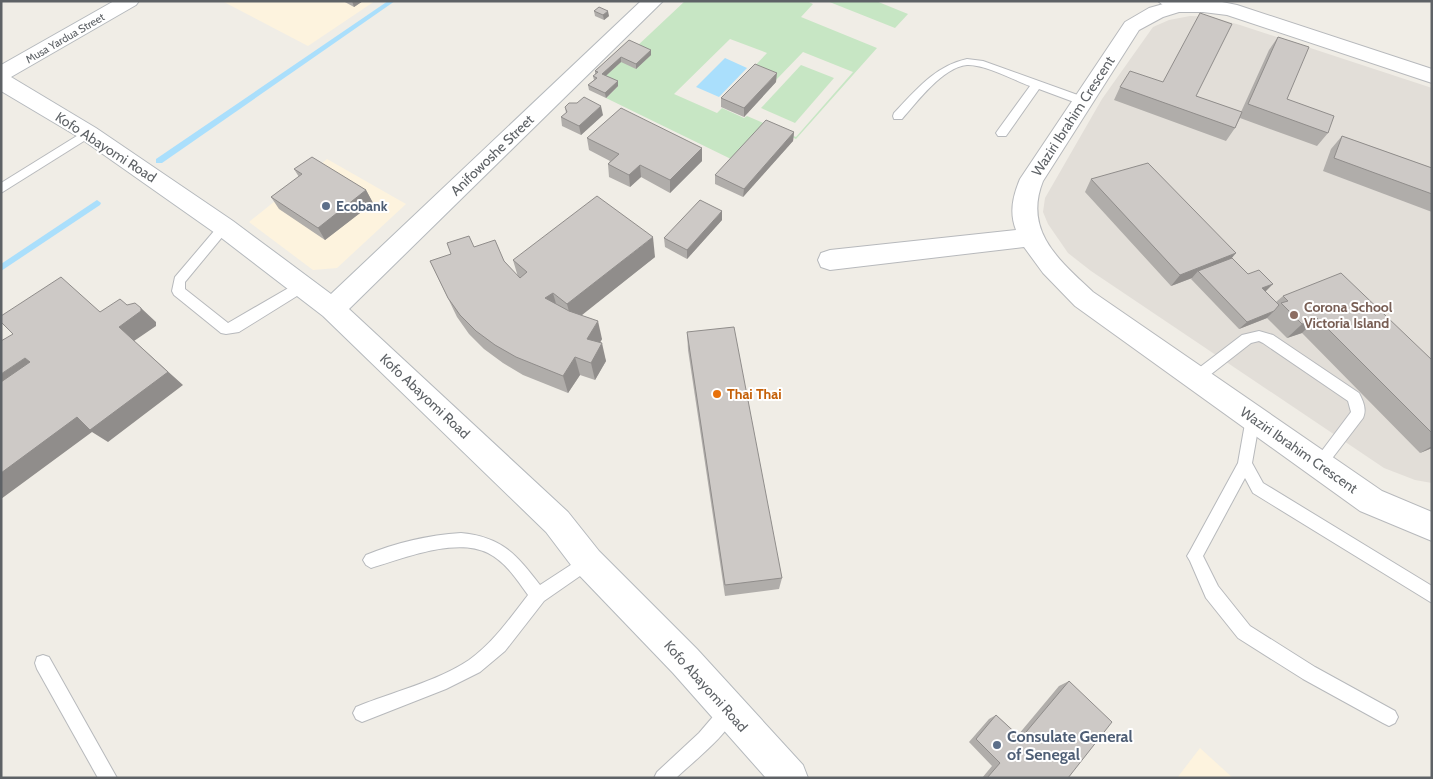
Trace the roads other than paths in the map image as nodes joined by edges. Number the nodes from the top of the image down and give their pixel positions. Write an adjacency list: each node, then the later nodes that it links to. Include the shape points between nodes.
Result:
1 (129, 1): 4 (street, Musa Yardua Street)
2 (653, 1): 17 (street, Anifowoshe Street)
3 (1167, 4): 5 (street, Waziri Ibrahim Crescent, via 1230,9); 8 (street, Waziri Ibrahim Crescent, via 1132,26)
4 (1, 74)
5 (1432, 76)
6 (1, 81): 10 (street, Kofo Abayomi Road)
7 (1036, 85): 8 (lane); 9 (lane, via 979,63 965,61 933,78); 11 (lane)
8 (1082, 101): 14 (street, Waziri Ibrahim Crescent, via 1032,179 1025,198 1025,216)
9 (898, 116)
10 (88, 133): 12 (lane); 13 (street, Kofo Abayomi Road)
11 (1002, 133)
12 (1, 189)
13 (224, 227): 16 (street, Kofo Abayomi Road); 16 (lane, via 179,281 178,291 226,329 234,328)
14 (1032, 237): 15 (street); 18 (street, Waziri Ibrahim Crescent, via 1043,258 1084,299)
15 (830, 260)
16 (301, 287): 17 (street, Kofo Abayomi Road)
17 (332, 309): 24 (street, Kofo Abayomi Road, via 557,522)
18 (1196, 378): 19 (street, Waziri Ibrahim Crescent); 21 (lane, via 1246,339 1259,336 1354,397 1358,414)
19 (1253, 418): 20 (lane); 21 (street, Waziri Ibrahim Crescent)
20 (1244, 464): 26 (lane, via 1258,488); 30 (lane, via 1195,556 1212,592 1244,632)
21 (1319, 464): 22 (street, Waziri Ibrahim Crescent, via 1371,501)
22 (1432, 527)
23 (370, 560): 25 (lane, via 463,539 488,544 509,559)
24 (588, 562): 25 (lane); 28 (street, Kofo Abayomi Road)
25 (538, 595): 29 (lane, via 499,645 474,666 440,683)
26 (1432, 595)
27 (43, 663): 31 (lane)
28 (729, 711): 32 (lane, via 705,739); 33 (street, Kofo Abayomi Road)
29 (362, 713)
30 (1389, 718)
31 (108, 778)
32 (663, 778)
33 (790, 778)

